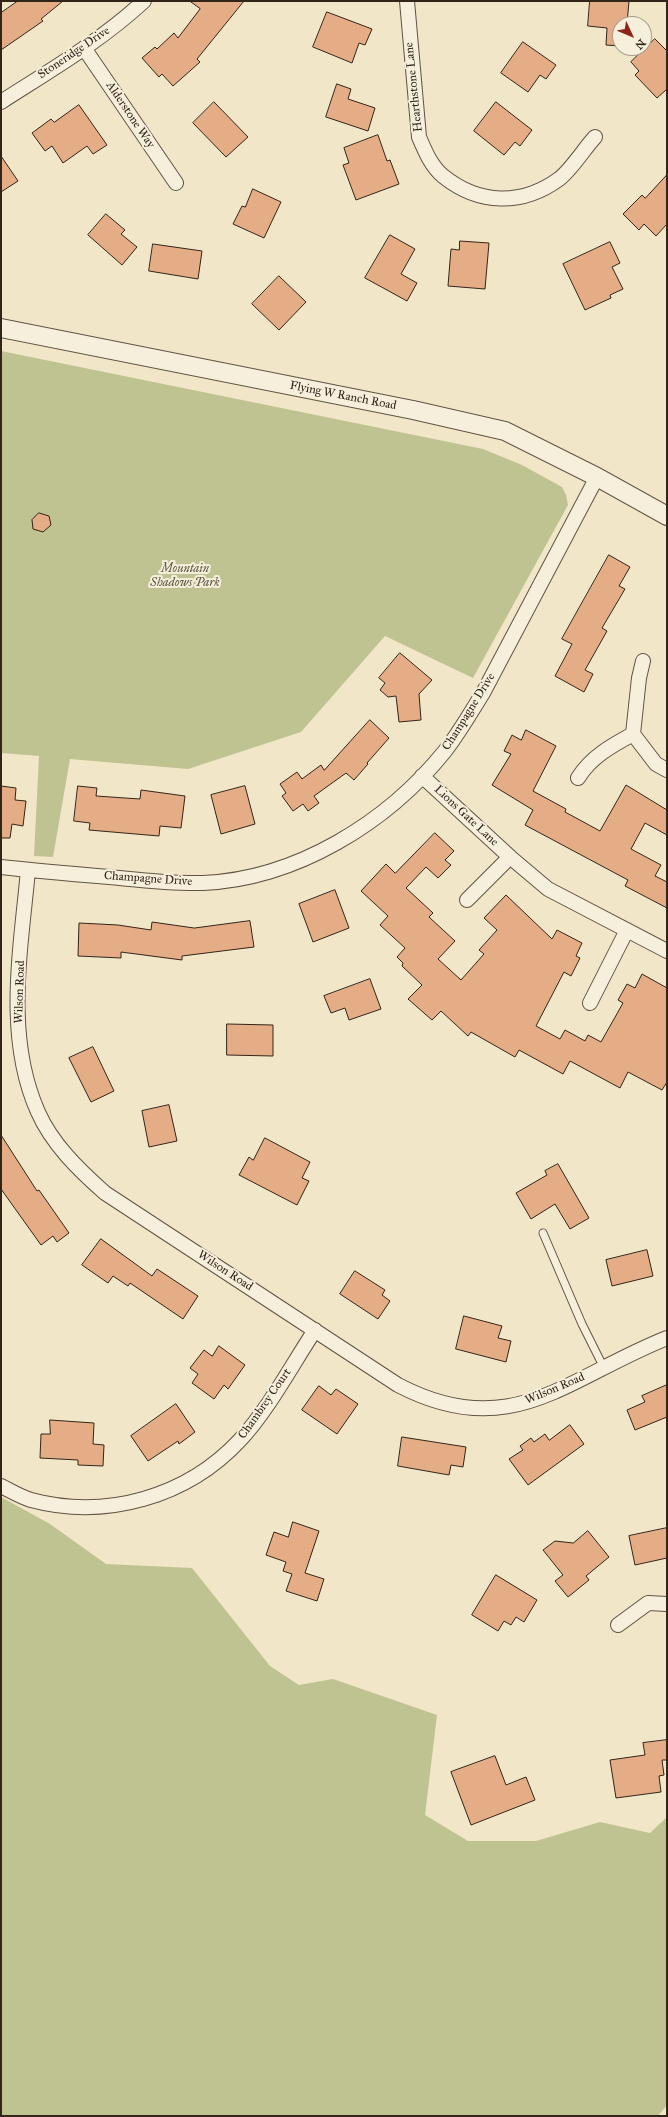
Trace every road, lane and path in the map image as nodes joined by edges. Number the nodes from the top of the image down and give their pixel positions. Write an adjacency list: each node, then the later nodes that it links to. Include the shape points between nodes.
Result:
1 (144, 1): 3 (street, Stoneridge Drive)
2 (407, 1): 5 (street, Hearthstone Lane, via 419,137 428,158 442,176 478,196 518,198 539,192 560,178)
3 (84, 48): 4 (street, Stoneridge Drive); 6 (street, Alderstone Way)
4 (1, 102)
5 (595, 137)
6 (176, 183)
7 (1, 328): 8 (street, Flying W Ranch Road, via 465,421 505,431)
8 (597, 477): 9 (street, Flying W Ranch Road); 13 (street, Champagne Drive, via 483,693 444,751)
9 (667, 516)
10 (643, 661): 11 (street)
11 (633, 734): 12 (street, via 656,764); 14 (street, via 592,760)
12 (667, 770)
13 (422, 776): 15 (street, Lions Gate Lane); 17 (street, Champagne Drive, via 400,799 344,838 317,853 260,874 203,883 169,883)
14 (578, 778)
15 (510, 857): 18 (street); 19 (street, Lions Gate Lane, via 548,889)
16 (1, 867): 17 (street, Champagne Drive)
17 (28, 870): 23 (street, Wilson Road, via 17,1004 23,1065 38,1113 68,1157 105,1193)
18 (467, 900)
19 (627, 930): 20 (street, Lions Gate Lane); 21 (street)
20 (667, 951)
21 (590, 1003)
22 (543, 1233): 25 (lane)
23 (315, 1330): 25 (street, Wilson Road, via 398,1385 444,1404 464,1408 509,1408 551,1394); 26 (street, Chambrey Court, via 255,1422 239,1441 197,1475 173,1489 147,1499 90,1508 31,1500)
24 (667, 1338): 25 (street, Wilson Road)
25 (604, 1368)
26 (1, 1486)
27 (667, 1604): 28 (street, via 648,1603)
28 (618, 1625)

